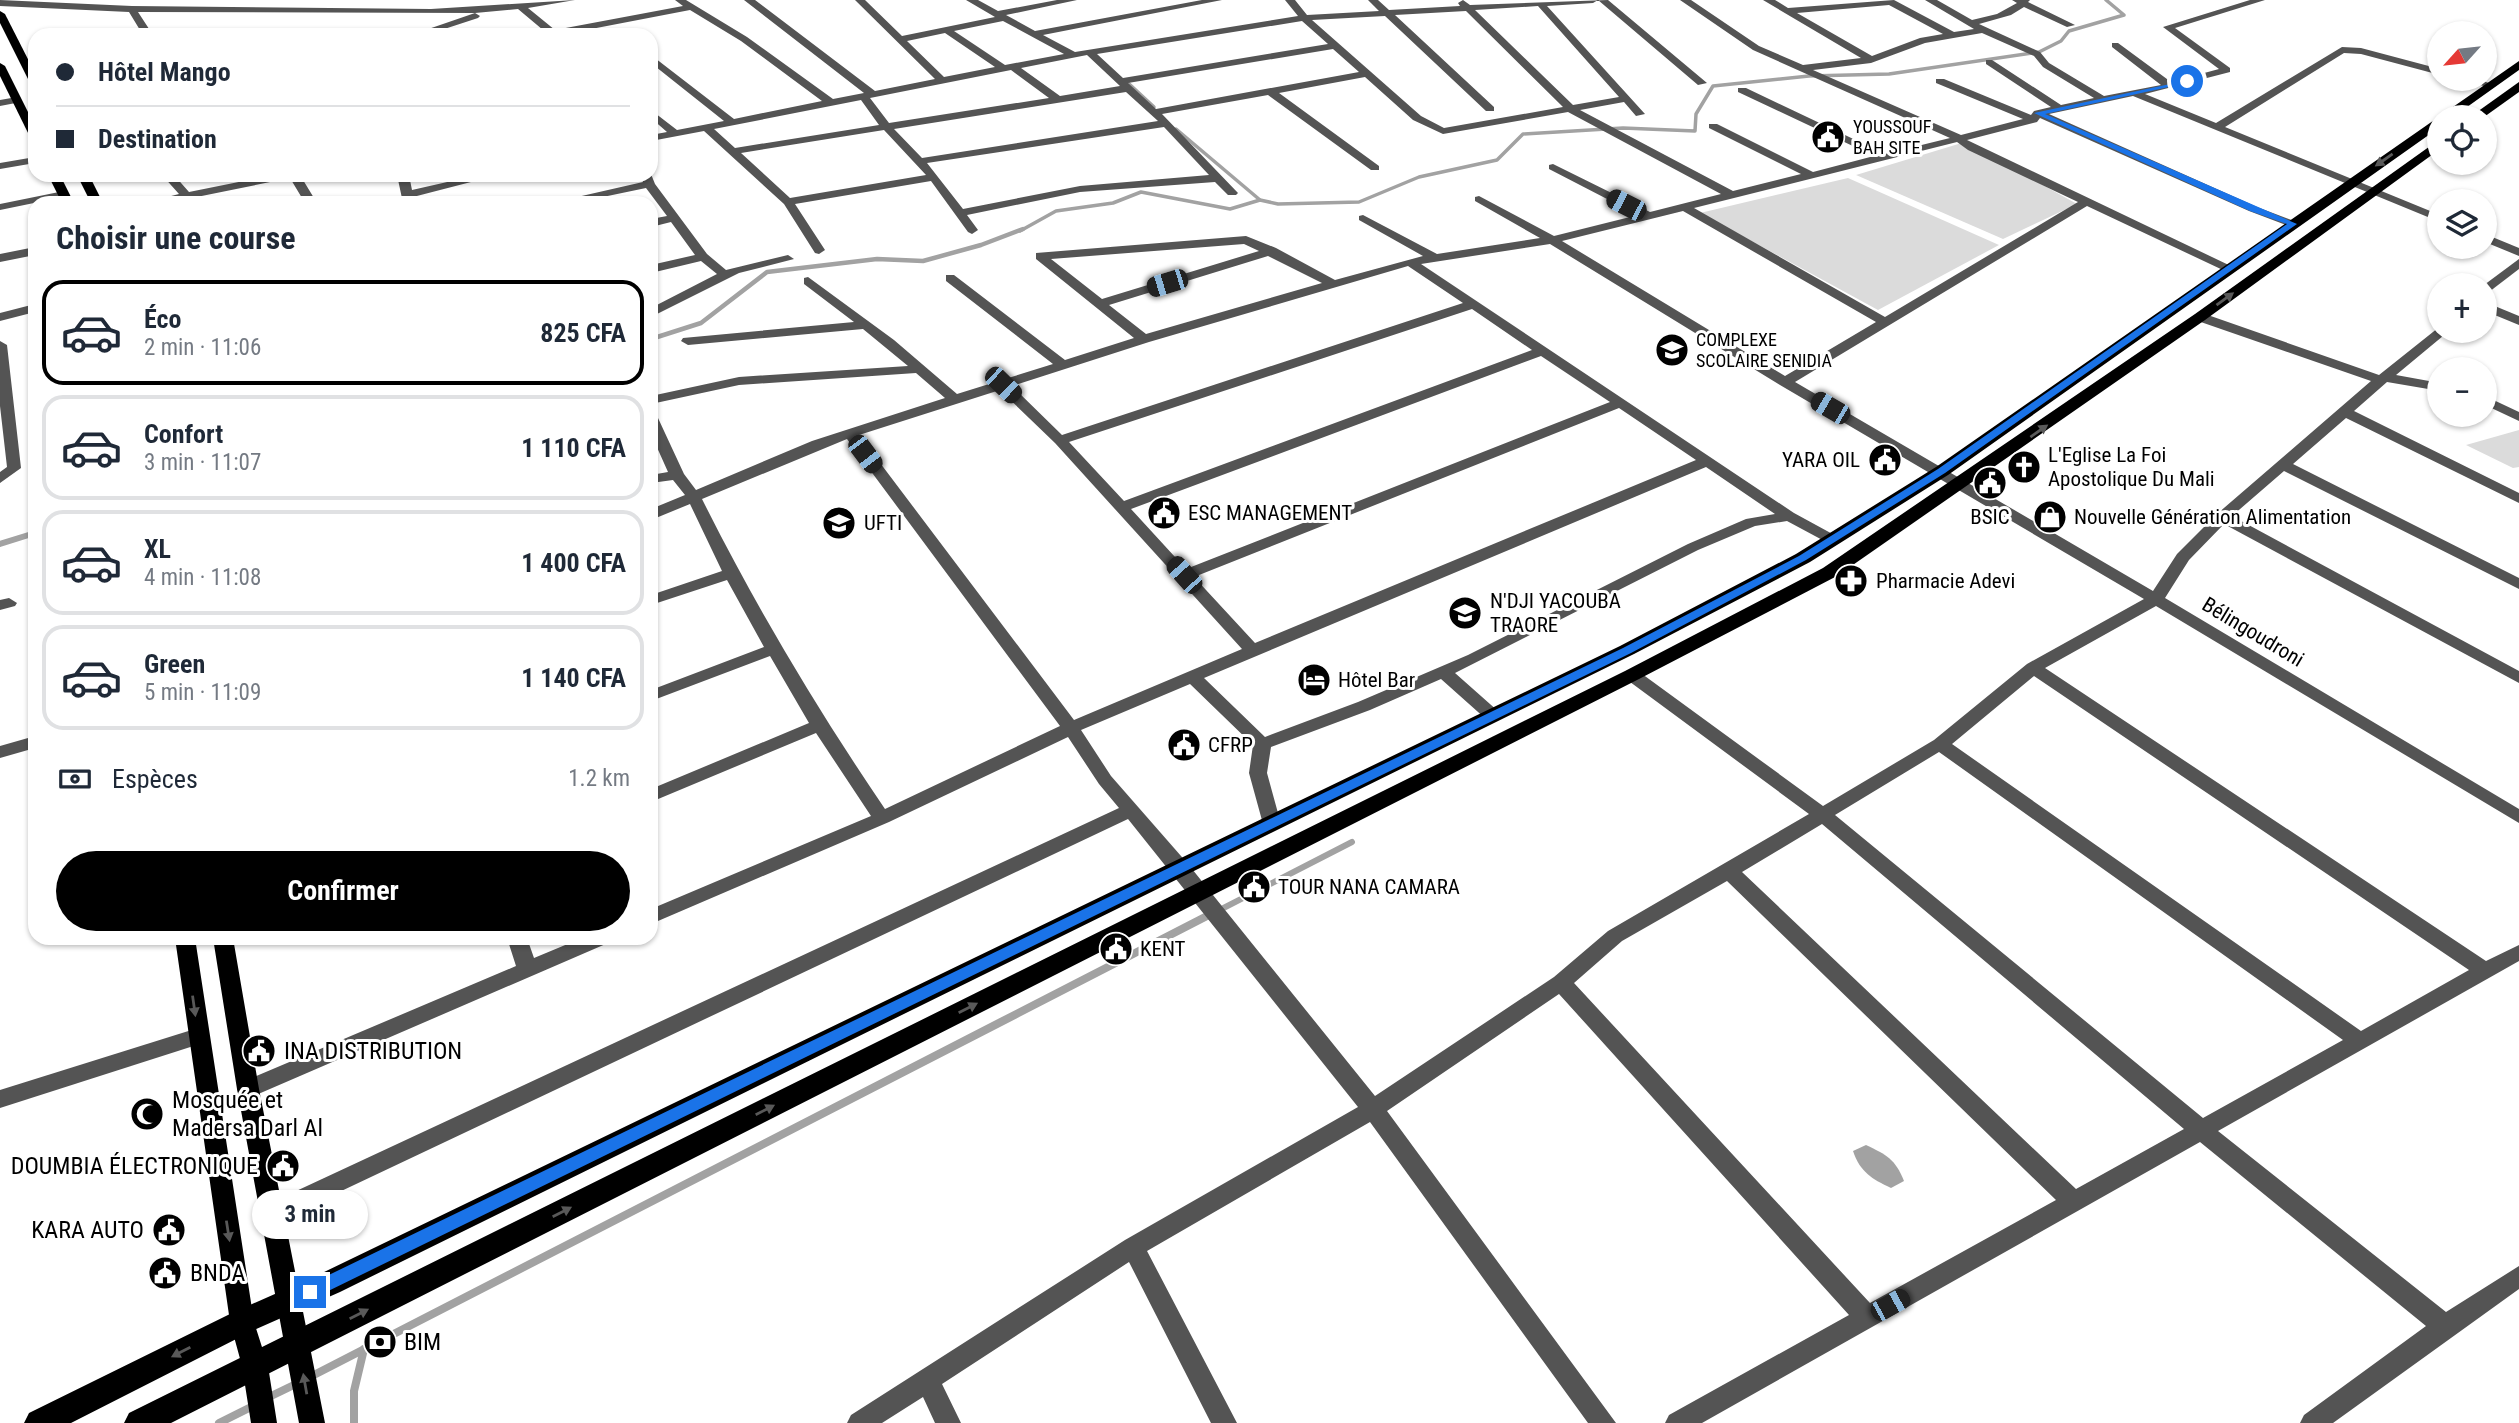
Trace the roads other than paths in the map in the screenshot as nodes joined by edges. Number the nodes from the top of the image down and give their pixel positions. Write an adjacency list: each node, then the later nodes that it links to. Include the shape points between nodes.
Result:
1 (73, 0): 20 (street)
2 (206, 0): 29 (street)
3 (386, 0): 32 (street)
4 (570, 0): 26 (street)
5 (680, 0): 27 (street)
6 (749, 0): 76 (street)
7 (860, 0): 50 (street)
8 (971, 0): 35 (street)
9 (1072, 0): 35 (street)
10 (1217, 0): 48 (street)
11 (1290, 0): 36 (street)
12 (1373, 0): 33 (street)
13 (1593, 0): 24 (street)
14 (1602, 0): 68 (street)
15 (1685, 0): 62 (street, via 1756,48)
16 (1768, 0): 31 (street)
17 (1930, 0): 37 (street)
18 (2260, 0): 70 (street, via 2168,27 2227,70)
19 (2022, 1): 37 (street, via 2004,15); 39 (street)
20 (46, 2): 22 (street); 28 (street)
21 (1863, 2): 31 (street); 49 (street, via 1897,4)
22 (0, 3)
23 (1464, 4): 24 (street); 33 (street); 87 (street)
24 (1541, 4): 78 (street)
25 (294, 5): 29 (street); 32 (street)
26 (521, 7): 30 (street); 43 (street)
27 (690, 7): 38 (street); 81 (street, via 744,39)
28 (132, 9): 29 (street); 41 (street)
29 (201, 9)
30 (492, 10): 32 (street); 40 (street)
31 (1786, 11): 55 (street)
32 (379, 12)
33 (1384, 13): 36 (street); 85 (street)
34 (0, 14): 61 (main road)
35 (999, 16): 47 (street); 48 (street)
36 (1304, 18): 51 (street); 53 (street)
37 (1970, 23): 46 (street)
38 (605, 24): 44 (street); 45 (street)
39 (2070, 25)
40 (448, 26): 42 (street)
41 (144, 28)
42 (441, 28)
43 (547, 28)
44 (585, 28)
45 (610, 28)
46 (1983, 30): 49 (street); 77 (street, via 2033,52)
47 (948, 31): 50 (street); 60 (street)
48 (1034, 34): 54 (street)
49 (1952, 35): 55 (street, via 1923,40)
50 (900, 40): 67 (street)
51 (1334, 46): 64 (street); 69 (street)
52 (2115, 46): 70 (street)
53 (1089, 52): 54 (street); 69 (street)
54 (1073, 55): 60 (street)
55 (1871, 60): 62 (street)
56 (1989, 62): 86 (street)
57 (658, 64): 93 (street)
58 (2519, 65): 66 (highway)
59 (0, 66): 79 (main road)
60 (1009, 68): 67 (street); 80 (street)
61 (28, 69)
62 (1798, 69): 102 (street)
63 (2427, 69): 97 (street, via 2342,50)
64 (1366, 74): 74 (street); 87 (street, via 1417,118 1444,131)
65 (1940, 80): 90 (street)
66 (2497, 80)
67 (942, 81): 76 (street)
68 (1702, 83)
69 (1125, 85): 80 (street); 88 (street)
70 (2169, 86): 75 (street)
71 (2518, 88): 84 (highway)
72 (1742, 90): 105 (street)
73 (2482, 91): 83 (highway)
74 (1271, 92): 88 (street); 110 (street)
75 (2132, 92): 77 (street); 97 (street)
76 (868, 95): 81 (street); 98 (street)
77 (2100, 98): 86 (street)
78 (1626, 99): 87 (street); 89 (street)
79 (18, 100): 82 (street); 92 (main road)
80 (1059, 100): 98 (street)
81 (830, 102): 93 (street)
82 (0, 103)
83 (2462, 105)
84 (2493, 105)
85 (1490, 109)
86 (2060, 109): 90 (street)
87 (1572, 110): 128 (street)
88 (1155, 113): 94 (street)
89 (1640, 114)
90 (2035, 117): 102 (street); 141 (street)
91 (658, 119): 100 (street)
92 (28, 122)
93 (732, 122): 96 (street)
94 (1166, 123): 107 (street); 113 (street)
95 (1713, 126): 111 (street)
96 (706, 127): 100 (street); 103 (street)
97 (2216, 128): 119 (street)
98 (888, 129): 103 (street); 107 (street)
99 (2427, 130): 119 (highway, one-way to 119)
100 (675, 133): 101 (street)
101 (658, 137)
102 (1957, 137): 105 (street); 131 (street)
103 (734, 151): 130 (street)
104 (2427, 152): 121 (highway)
105 (1886, 158): 111 (street)
106 (28, 161): 108 (street)
107 (921, 161): 112 (street)
108 (0, 166)
109 (1553, 167): 137 (street)
110 (1375, 168)
111 (1813, 176): 128 (street)
112 (934, 177): 130 (street); 135 (street)
113 (1219, 178): 122 (street); 135 (street, via 1080,189)
114 (174, 182): 123 (street)
115 (252, 182): 120 (street)
116 (468, 182): 126 (street)
117 (637, 182): 127 (street)
118 (650, 182): 138 (street)
119 (2352, 183): 121 (street); 141 (highway)
120 (223, 187): 123 (street); 125 (street)
121 (2372, 191): 136 (street); 168 (highway, one-way to 121)
122 (1232, 193)
123 (186, 195): 124 (street)
124 (182, 196)
125 (226, 196)
126 (418, 196)
127 (584, 196)
128 (1733, 196): 134 (street)
129 (1479, 199): 143 (street, Bélingoudroni)
130 (788, 202): 145 (street)
131 (2085, 202): 156 (street); 170 (street)
132 (28, 203): 133 (street)
133 (0, 206)
134 (1686, 208): 137 (street); 170 (street)
135 (960, 214): 142 (street)
136 (2427, 214)
137 (1650, 217): 143 (street)
138 (673, 218): 140 (street); 150 (street)
139 (1363, 218): 151 (street)
140 (658, 221)
141 (2293, 224): 156 (highway)
142 (972, 230)
143 (1552, 240): 151 (street); 180 (street, Bélingoudroni)
144 (2497, 243): 148 (street)
145 (819, 250)
146 (1272, 251): 161 (street); 162 (street); 162 (street, via 1246,240 1040,257)
147 (28, 252): 149 (street)
148 (2519, 252)
149 (0, 257)
150 (703, 257): 155 (street); 157 (street)
151 (1433, 257): 153 (street)
152 (789, 259): 157 (street)
153 (1410, 262): 161 (street); 163 (street)
154 (2519, 263): 160 (street)
155 (658, 267)
156 (2229, 268): 194 (highway)
157 (725, 275): 164 (street)
158 (950, 278): 177 (street)
159 (808, 281): 171 (street)
160 (2497, 281)
161 (1334, 284): 172 (street)
162 (1100, 304): 172 (street)
163 (1474, 304): 176 (street); 191 (street)
164 (658, 309)
165 (28, 310): 167 (street)
166 (2497, 311): 169 (street)
167 (0, 317)
168 (2200, 317): 179 (street); 198 (highway, one-way to 168)
169 (2519, 321)
170 (1885, 323): 180 (street)
171 (866, 324): 173 (street); 178 (street)
172 (1144, 339): 177 (street)
173 (688, 341)
174 (2428, 343): 179 (street)
175 (0, 345): 197 (street, via 14,468)
176 (1542, 351): 185 (street); 203 (street)
177 (1063, 365): 181 (street)
178 (919, 369): 183 (street, via 750,380); 184 (street)
179 (2383, 379): 182 (street); 187 (street)
180 (1785, 382): 194 (street, Bélingoudroni)
181 (1003, 385): 184 (street); 191 (street)
182 (2427, 385)
183 (658, 399)
184 (956, 401): 190 (street)
185 (1618, 404): 192 (street); 209 (street)
186 (2497, 406): 188 (street)
187 (2345, 412): 193 (street); 200 (street)
188 (2519, 417)
189 (658, 433): 195 (street)
190 (849, 433): 201 (street); 223 (street)
191 (1060, 440): 203 (street)
192 (1707, 461): 205 (street); 214 (street)
193 (2284, 465): 206 (street); 210 (street)
194 (1942, 471): 198 (street, Bélingoudroni); 207 (highway)
195 (677, 475): 196 (street); 201 (street)
196 (658, 478)
197 (0, 479)
198 (1963, 484): 212 (street, Bélingoudroni); 217 (highway, via 1830,572)
199 (2519, 487): 200 (street)
200 (2501, 490): 202 (street)
201 (694, 497): 204 (street); 208 (street)
202 (2519, 499)
203 (1123, 507): 209 (street)
204 (658, 512)
205 (1789, 516): 207 (street); 216 (street, via 1751,522 1693,547)
206 (2222, 517): 212 (street, via 2183,557); 219 (street)
207 (1833, 540): 221 (highway, via 1731,597)
208 (731, 573): 211 (street); 213 (street)
209 (1184, 575): 214 (street)
210 (2519, 584)
211 (658, 598)
212 (2155, 600): 215 (street); 231 (street, Bélingoudroni)
213 (774, 649): 220 (street); 222 (street)
214 (1254, 652): 218 (street)
215 (2033, 668): 225 (street); 244 (street)
216 (1443, 672): 221 (street); 224 (street)
217 (1632, 676): 230 (street); 236 (highway)
218 (1193, 677): 223 (street); 224 (street)
219 (2519, 678)
220 (658, 693)
221 (1493, 716): 233 (highway)
222 (819, 725): 228 (street); 232 (street)
223 (1071, 728): 229 (street); 232 (street)
224 (1262, 744): 233 (street, via 1258,773)
225 (1940, 744): 230 (street); 247 (street)
226 (28, 745): 227 (street)
227 (0, 752)
228 (658, 793)
229 (1131, 810): 234 (street); 253 (street)
230 (1823, 815): 235 (street); 251 (street)
231 (2519, 817)
232 (882, 818): 237 (street)
233 (1272, 824): 234 (highway)
234 (1181, 869): 236 (street); 256 (highway)
235 (1729, 871): 245 (street, via 1615,936); 252 (street)
236 (1198, 892): 250 (street); 260 (highway, one-way to 236)
237 (658, 914)
238 (186, 945): 246 (main road, one-way to 246)
239 (224, 945): 248 (main road)
240 (519, 945): 243 (street)
241 (585, 945): 243 (street)
242 (2519, 952): 244 (street)
243 (527, 970): 248 (street)
244 (2485, 971): 247 (street)
245 (1562, 982): 250 (street); 257 (street)
246 (198, 1036): 249 (street); 258 (main road, one-way to 258)
247 (2360, 1041): 251 (street)
248 (248, 1089): 253 (main road)
249 (0, 1098)
250 (1373, 1110): 254 (street); 270 (street)
251 (2201, 1130): 252 (street); 259 (street)
252 (2074, 1202): 257 (street)
253 (272, 1213): 256 (main road)
254 (1133, 1247): 262 (street); 269 (street)
255 (2519, 1276): 259 (street)
256 (291, 1301): 258 (highway); 260 (main road)
257 (1867, 1317): 271 (street)
258 (242, 1322): 261 (main road); 263 (highway, one-way to 263)
259 (2445, 1326): 272 (street)
260 (298, 1345): 261 (highway); 266 (main road, one-way to 260)
261 (255, 1366): 264 (highway); 265 (main road)
262 (927, 1379): 267 (street); 268 (street)
263 (40, 1423)
264 (140, 1423)
265 (264, 1423)
266 (312, 1423)
267 (860, 1423)
268 (947, 1423)
269 (1224, 1423)
270 (1603, 1423)
271 (1678, 1423)
272 (2313, 1423)

